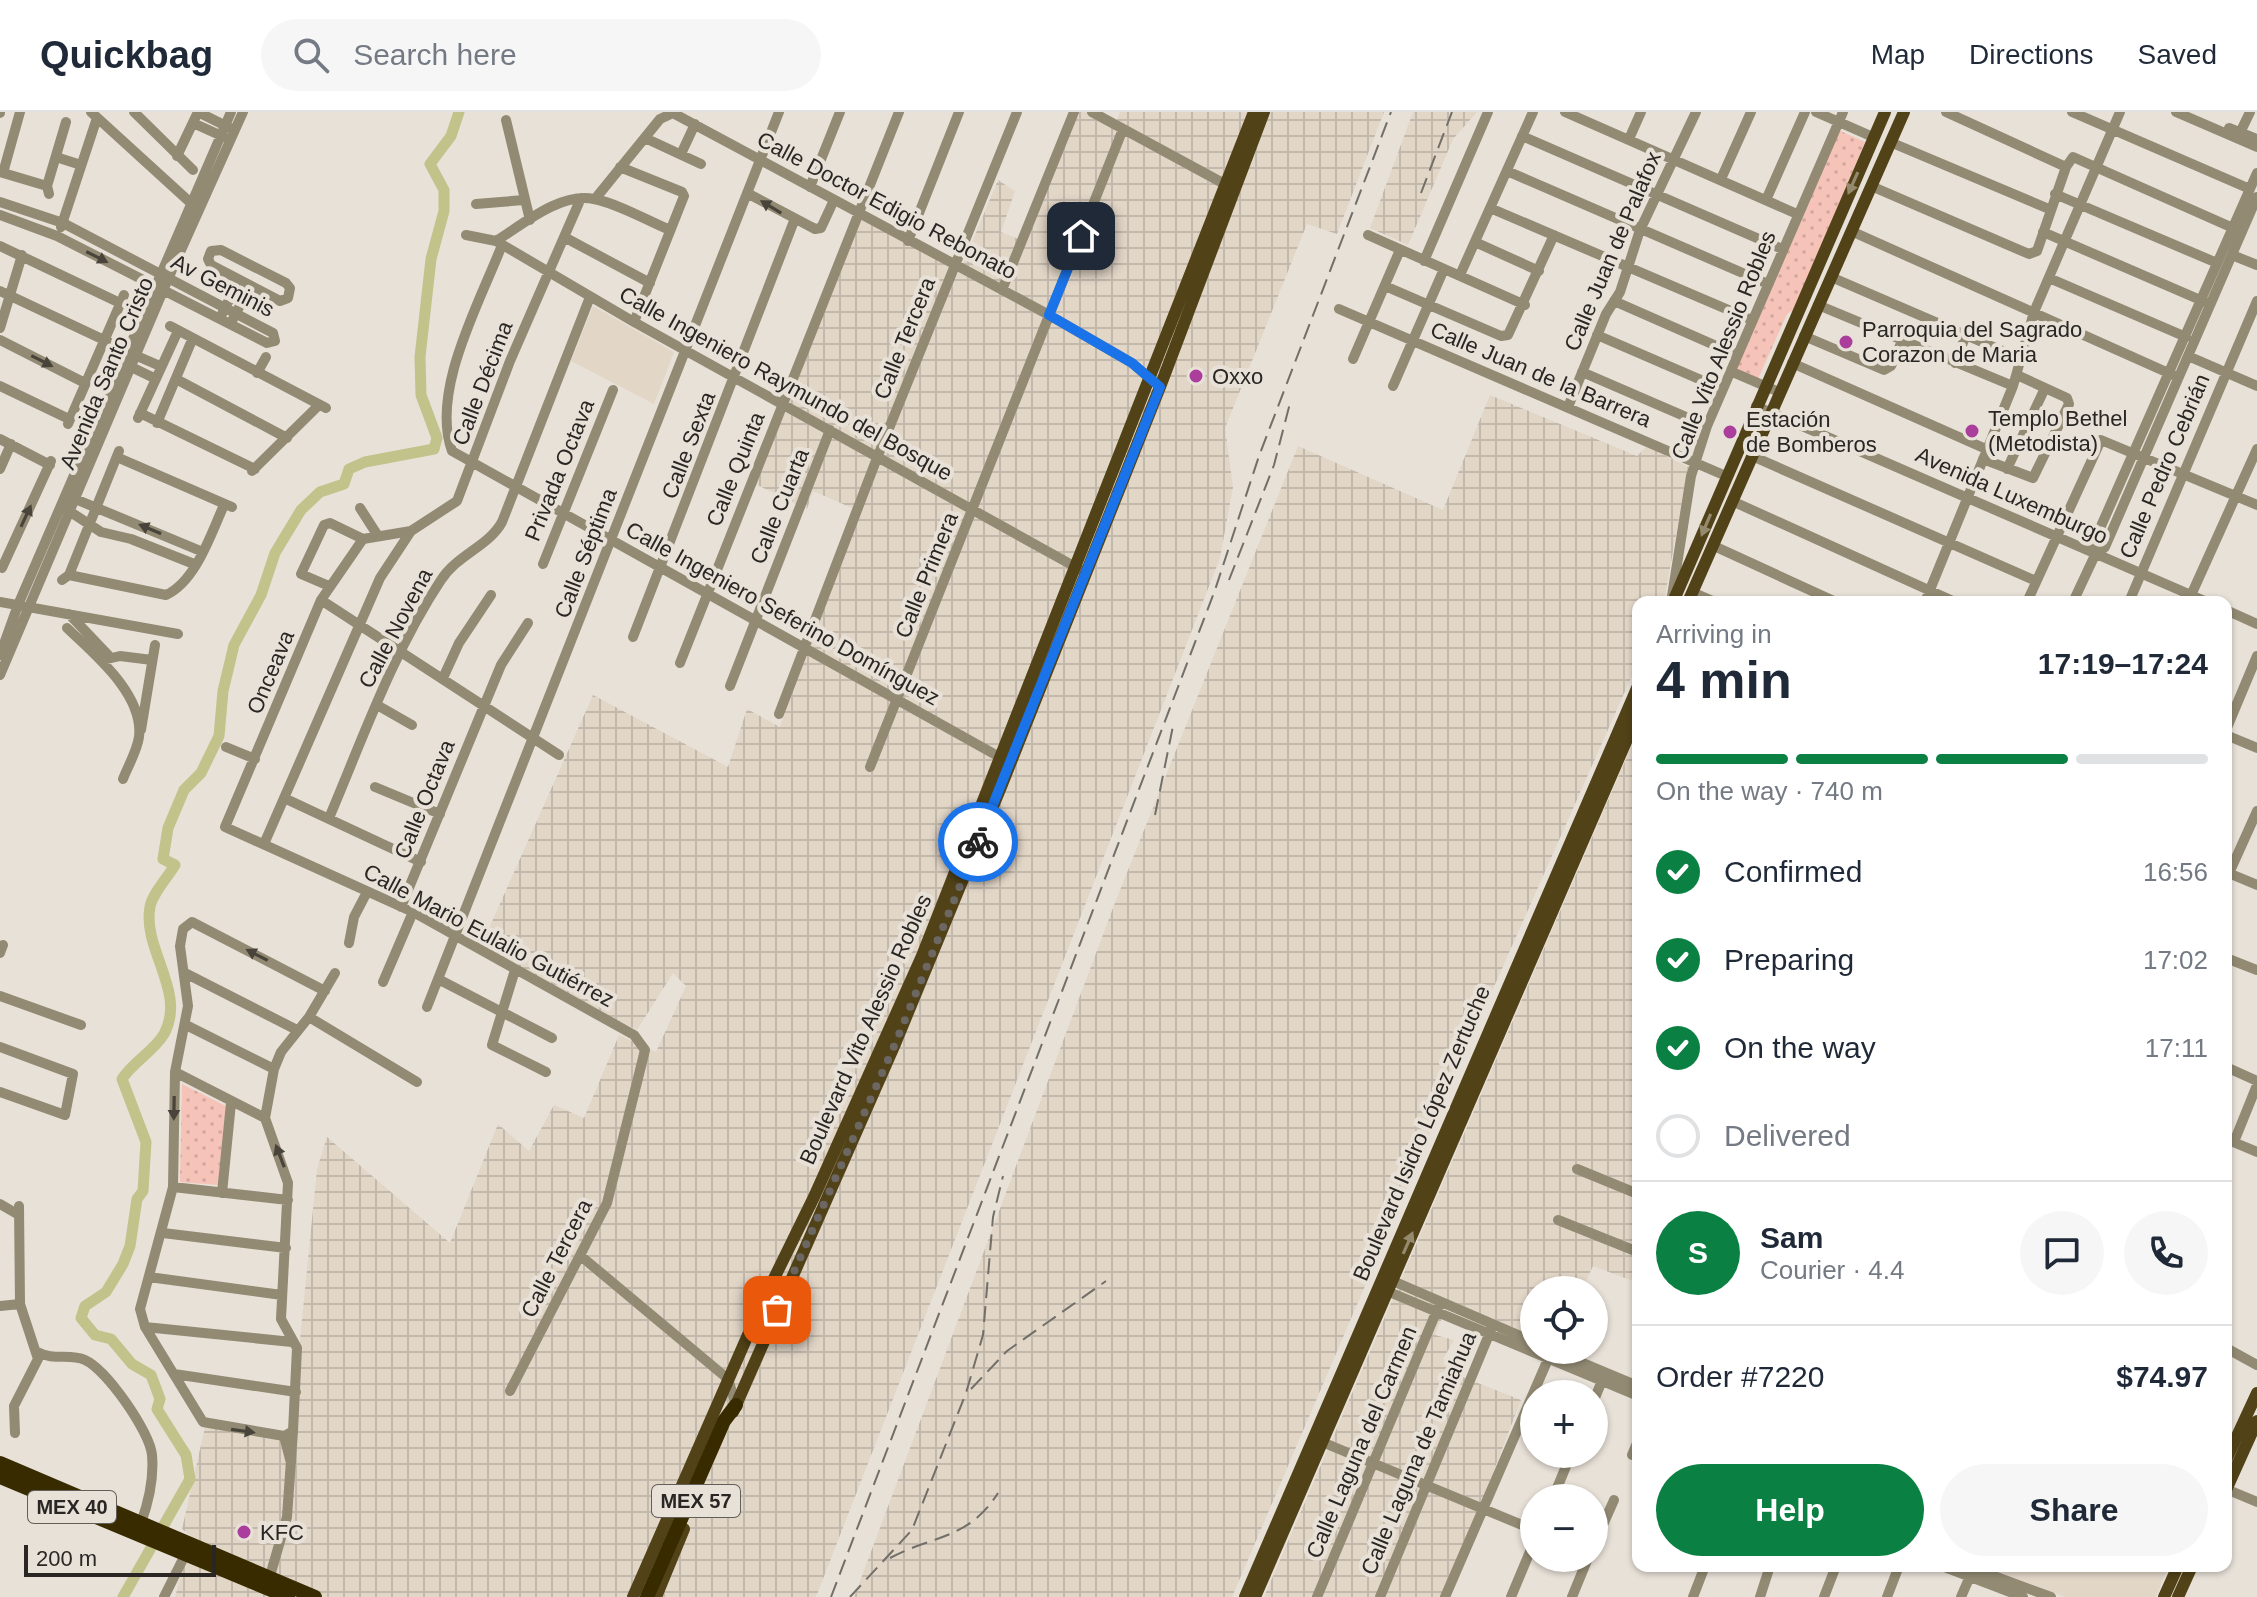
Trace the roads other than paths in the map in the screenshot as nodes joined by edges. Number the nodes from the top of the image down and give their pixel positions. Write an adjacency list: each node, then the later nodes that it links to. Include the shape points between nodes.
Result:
1 (20, 112): 63 (street)
2 (57, 112): 53 (street, via 69,124)
3 (134, 112): 52 (street)
4 (231, 112): 42 (street, Avenida Santo Cristo)
5 (243, 112): 42 (street, Avenida Santo Cristo)
6 (840, 112): 67 (street)
7 (899, 112): 84 (street, Calle Quinta)
8 (959, 112): 101 (street)
9 (1017, 112): 112 (street, Calle Tercera)
10 (1074, 112): 128 (street)
11 (1092, 112): 40 (street)
12 (1254, 112): 68 (main road, Boulevard Vito Alessio Robles / MEX 57)
13 (1264, 112): 68 (main road, Boulevard Vito Alessio Robles / MEX 57)
14 (1488, 112): 110 (street)
15 (1533, 112): 43 (street)
16 (1565, 112): 36 (street)
17 (1641, 112): 47 (street)
18 (1696, 112): 55 (street, Calle Juan de Palafox)
19 (1751, 112): 65 (street)
20 (1805, 112): 77 (street)
21 (1816, 112): 37 (street)
22 (1885, 112): 45 (main road)
23 (1904, 112): 49 (main road)
24 (1946, 112): 56 (street)
25 (2072, 112): 41 (street)
26 (2120, 112): 41 (street)
27 (2176, 112): 31 (street)
28 (2250, 112): 44 (street)
29 (673, 113): 33 (street); 34 (street, Calle Doctor Edigio Rebonato)
30 (776, 113): 54 (street, Calle Séptima)
31 (2193, 114): 44 (street)
32 (94, 115): 58 (street); 81 (street)
33 (659, 115): 46 (street)
34 (685, 115): 39 (street, Calle Doctor Edigio Rebonato)
35 (196, 116): 42 (street); 52 (street)
36 (1585, 116): 47 (street)
37 (1840, 117): 45 (street); 85 (street, Calle Vito Alessio Robles)
38 (506, 120): 75 (street)
39 (695, 124): 51 (street); 54 (street, Calle Doctor Edigio Rebonato)
40 (1123, 129): 68 (street); 140 (street, Calle Primera)
41 (2112, 130): 59 (street); 70 (street)
42 (228, 133): 81 (street, Avenida Santo Cristo)
43 (1522, 136): 62 (street); 72 (street)
44 (2238, 136): 48 (street); 50 (street)
45 (1873, 137): 179 (main road, one-way to 179)
46 (645, 138): 51 (street); 60 (street)
47 (1629, 139): 55 (street)
48 (2257, 139)
49 (1890, 142): 66 (main road); 83 (street)
50 (2257, 147)
51 (681, 154): 57 (street)
52 (177, 156): 61 (street)
53 (56, 157): 58 (street); 63 (street, via 48,190)
54 (759, 160): 67 (street, Calle Doctor Edigio Rebonato); 69 (street, Calle Séptima)
55 (1672, 160): 65 (street); 72 (street, Calle Juan de Palafox)
56 (2067, 163): 59 (street, via 2073,157); 71 (street)
57 (701, 164)
58 (81, 165): 89 (street)
59 (2096, 166): 79 (street); 90 (street)
60 (620, 167): 74 (street); 91 (street, via 682,192)
61 (193, 170)
62 (1507, 171): 82 (street); 92 (street)
63 (1, 173)
64 (2257, 173): 70 (street)
65 (1721, 179): 77 (street)
66 (1871, 186): 94 (main road); 95 (street, via 2029,254 2037,251)
67 (810, 187): 76 (street, Calle Doctor Edigio Rebonato)
68 (1229, 187): 93 (main road, Boulevard Vito Alessio Robles / MEX 57)
69 (747, 193): 88 (street, one-way to 69); 156 (street, Calle Séptima)
70 (2253, 193): 90 (street)
71 (2055, 194): 79 (street); 83 (street)
72 (1656, 195): 92 (street, Calle Juan de Palafox); 106 (street)
73 (581, 198): 74 (street); 87 (street); 100 (street, Calle Décima)
74 (595, 199): 91 (street)
75 (524, 200): 80 (street); 87 (street)
76 (834, 200): 84 (street, Calle Doctor Edigio Rebonato); 88 (street, via 820,229)
77 (1766, 200): 85 (street)
78 (0, 202): 89 (street, Av Geminis)
79 (2081, 203): 102 (street); 111 (street)
80 (476, 204)
81 (195, 206): 119 (street, Avenida Santo Cristo)
82 (1490, 208): 98 (street); 103 (street)
83 (2049, 209): 95 (street)
84 (858, 213): 101 (street, Calle Doctor Edigio Rebonato); 187 (street, Calle Quinta)
85 (1797, 214): 106 (street, Calle Vito Alessio Robles)
86 (0, 215): 99 (street, Av Geminis)
87 (530, 220): 104 (street)
88 (794, 221): 173 (street, Calle Sexta)
89 (63, 223): 99 (street); 119 (street, Av Geminis)
90 (2237, 229): 109 (street); 111 (street)
91 (670, 230): 123 (street)
92 (1640, 230): 113 (street, Calle Juan de Palafox); 124 (street)
93 (1212, 231): 171 (main road, Boulevard Vito Alessio Robles / MEX 57); 182 (main road, Boulevard Vito Alessio Robles / MEX 57)
94 (1851, 231): 120 (main road); 139 (street)
95 (2043, 232): 102 (street)
96 (466, 235): 104 (street, Calle Ingeniero Raymundo del Bosque)
97 (1368, 235): 107 (street)
98 (1554, 235): 113 (street); 116 (street)
99 (57, 236): 127 (street, Av Geminis, one-way to 127)
100 (564, 237): 117 (street, Calle Décima); 123 (street)
101 (908, 241): 112 (street, Calle Doctor Edigio Rebonato)
102 (2065, 241): 121 (street); 133 (street)
103 (1475, 242): 116 (street); 118 (street)
104 (499, 243): 117 (street, Calle Ingeniero Raymundo del Bosque); 203 (street, Calle Ingeniero Seferino Domínguez, via 449,386 445,413 452,451)
105 (0, 246): 108 (street)
106 (1782, 249): 124 (street, Calle Vito Alessio Robles)
107 (1400, 250): 110 (street); 126 (street)
108 (22, 255): 129 (street); 151 (street, via 122,299)
109 (2232, 255): 114 (street); 133 (street)
110 (1424, 261): 115 (street)
111 (2217, 263): 133 (street)
112 (955, 265): 128 (street, Calle Doctor Edigio Rebonato); 201 (street, Calle Tercera)
113 (1627, 265): 131 (street, Calle Juan de Palafox); 144 (street)
114 (2257, 265)
115 (1444, 269): 118 (street); 134 (street)
116 (1539, 271): 135 (street)
117 (549, 272): 130 (street, Calle Ingeniero Raymundo del Bosque); 203 (street, Calle Décima)
118 (1460, 275): 135 (street)
119 (164, 277): 127 (street, Avenida Santo Cristo); 137 (street, Av Geminis)
120 (1831, 277): 136 (main road); 148 (street)
121 (2049, 278): 139 (street); 150 (street)
122 (239, 280): 125 (street); 125 (street, via 211,265 211,251 221,250 286,283 290,292 280,301); 137 (street)
123 (650, 283): 145 (street)
124 (1768, 284): 144 (street, Calle Vito Alessio Robles)
125 (250, 286): 142 (street)
126 (1385, 286): 134 (street); 143 (street)
127 (159, 289): 141 (street, Av Geminis); 159 (street, Avenida Santo Cristo)
128 (1002, 290): 140 (street, Calle Doctor Edigio Rebonato)
129 (6, 293): 146 (street); 151 (street)
130 (590, 297): 145 (street, Calle Ingeniero Raymundo del Bosque); 208 (street, Calle Novena)
131 (1614, 301): 147 (street, Calle Juan de Palafox); 157 (street)
132 (2257, 301): 169 (street, Calle Pedro Cebrián)
133 (2206, 303): 150 (street); 158 (street)
134 (1430, 304): 135 (street, via 1501,336 1511,333); 154 (street)
135 (1525, 305)
136 (1818, 305): 149 (main road); 155 (street)
137 (225, 308): 141 (street); 142 (street, Av Geminis)
138 (1339, 309): 143 (street, Calle Juan de la Barrera)
139 (2034, 312): 161 (street); 172 (street)
140 (1049, 315): 171 (street, Calle Doctor Edigio Rebonato); 217 (street, Calle Primera)
141 (219, 319): 142 (street, Av Geminis)
142 (233, 320)
143 (1369, 320): 154 (street, Calle Juan de la Barrera); 162 (street)
144 (1752, 320): 157 (street, Calle Vito Alessio Robles)
145 (634, 322): 156 (street, Calle Ingeniero Raymundo del Bosque)
146 (0, 328)
147 (1597, 335): 167 (street, Calle Juan de Palafox); 184 (street)
148 (1966, 335): 161 (street); 164 (street)
149 (1804, 336): 155 (street, via 1884,370); 163 (main road)
150 (2186, 337): 172 (street)
151 (102, 339): 159 (street); 176 (street)
152 (0, 340): 176 (street, one-way to 176)
153 (192, 340): 165 (street, via 174,330); 168 (street); 175 (street)
154 (1414, 341): 178 (street); 189 (street, Calle Juan de la Barrera)
155 (1902, 341): 164 (street)
156 (684, 350): 173 (street, Calle Ingeniero Raymundo del Bosque); 224 (street, Calle Séptima)
157 (1737, 355): 166 (street, Calle Vito Alessio Robles)
158 (2188, 356): 169 (street); 172 (street)
159 (127, 357): 165 (street); 174 (street); 210 (street, Avenida Santo Cristo)
160 (266, 357): 168 (street)
161 (2019, 358): 170 (street)
162 (1353, 359)
163 (1792, 363): 186 (main road); 198 (street)
164 (1955, 363): 180 (street)
165 (160, 366): 174 (street)
166 (1730, 371): 179 (street); 184 (street, Calle Vito Alessio Robles)
167 (1582, 372): 189 (street, Calle Juan de Palafox); 192 (street)
168 (257, 373): 194 (street, via 322,406)
169 (2225, 373): 181 (street); 206 (street, Calle Pedro Cebrián)
170 (2017, 375): 180 (street); 183 (street)
171 (1149, 376): 182 (street, Calle Doctor Edigio Rebonato); 233 (main road, Boulevard Vito Alessio Robles / MEX 57)
172 (2174, 376): 199 (street)
173 (736, 377): 187 (street, Calle Ingeniero Raymundo del Bosque); 231 (street, Calle Sexta)
174 (154, 378): 191 (street, via 138,416)
175 (176, 379): 191 (street); 194 (street)
176 (83, 382): 177 (street, via 68,422)
177 (0, 386)
178 (1393, 386)
179 (1764, 386): 186 (street); 188 (main road)
180 (2013, 386): 198 (street)
181 (2257, 386)
182 (1160, 387): 233 (main road, Boulevard Vito Alessio Robles / MEX 57)
183 (2045, 388): 205 (street); 205 (street, via 2069,404 2034,477)
184 (1722, 389): 192 (street, Calle Vito Alessio Robles)
185 (613, 390): 218 (street, Privada Octava)
186 (1779, 392): 190 (main road)
187 (783, 403): 193 (street, Calle Ingeniero Raymundo del Bosque); 237 (street, Calle Quinta)
188 (1756, 406): 190 (street, Avenida Luxemburgo); 207 (main road)
189 (1568, 407): 202 (street, Calle Juan de la Barrera)
190 (1771, 412): 200 (main road); 211 (street, Avenida Luxemburgo)
191 (157, 423): 194 (street, via 253,470)
192 (1707, 426): 202 (street, Calle Vito Alessio Robles)
193 (830, 430): 201 (street, Calle Ingeniero Raymundo del Bosque); 254 (street, Calle Cuarta)
194 (287, 438)
195 (0, 439): 196 (street)
196 (11, 444): 204 (street); 232 (street, one-way to 196, via 50,463)
197 (2257, 449): 209 (street)
198 (1985, 454): 205 (street); 211 (street)
199 (2139, 454): 206 (street); 222 (street, via 2106,440 2098,442); 228 (street, via 2105,547)
200 (1752, 456): 212 (main road); 226 (street)
201 (877, 458): 217 (street, Calle Ingeniero Raymundo del Bosque); 262 (street, Calle Tercera)
202 (1695, 462): 207 (street, Calle Juan de la Barrera); 239 (street, Calle Vito Alessio Robles)
203 (472, 464): 208 (street, Calle Ingeniero Seferino Domínguez); 220 (street, Calle Décima, via 457,501)
204 (0, 469)
205 (2007, 469)
206 (2182, 473): 209 (street); 234 (street, Calle Pedro Cebrián)
207 (1726, 476): 240 (main road, one-way to 240)
208 (517, 488): 218 (street, Calle Ingeniero Seferino Domínguez); 263 (street, Calle Novena, via 498,529 451,565)
209 (2238, 496): 213 (street); 248 (street)
210 (70, 497): 214 (street); 215 (street, Avenida Santo Cristo)
211 (1969, 497): 222 (street, Avenida Luxemburgo); 226 (street)
212 (1732, 501): 225 (main road); 243 (street)
213 (2257, 505)
214 (98, 507): 219 (street); 227 (street, one-way to 214); 227 (street, via 119,454 228,506)
215 (65, 508): 219 (street); 251 (street, Avenida Santo Cristo)
216 (360, 508): 221 (street)
217 (974, 509): 233 (street, Calle Ingeniero Raymundo del Bosque); 272 (street, Calle Primera)
218 (563, 513): 224 (street, Calle Ingeniero Seferino Domínguez); 230 (street, Privada Octava)
219 (91, 523): 229 (street, via 101,532); 229 (street, via 66,577 166,595)
220 (411, 531): 221 (street, Calle Décima); 257 (street, via 380,578)
221 (378, 536): 223 (street, Calle Décima)
222 (2058, 536): 228 (street, Avenida Luxemburgo); 235 (street)
223 (363, 539): 236 (street, Onceava); 236 (street, via 324,525 301,574)
224 (612, 540): 231 (street, Calle Ingeniero Seferino Domínguez); 282 (street, Calle Séptima)
225 (1714, 546): 241 (main road); 242 (street)
226 (1949, 546): 235 (street); 243 (street)
227 (203, 552): 229 (street)
228 (2095, 555): 234 (street, Avenida Luxemburgo); 245 (street)
229 (194, 564)
230 (543, 564)
231 (661, 568): 237 (street, Calle Ingeniero Seferino Domínguez); 260 (street, Calle Sexta)
232 (3, 569)
233 (1080, 570): 287 (main road, Boulevard Vito Alessio Robles / MEX 57)
234 (2140, 572): 246 (street, Calle Pedro Cebrián); 247 (street, Avenida Luxemburgo)
235 (2036, 581): 244 (street)
236 (329, 586): 249 (street, Onceava)
237 (707, 594): 254 (street, Calle Ingeniero Seferino Domínguez); 268 (street, Calle Quinta)
238 (491, 595): 270 (street)
239 (1673, 596)
240 (1675, 596)
241 (1690, 596)
242 (1823, 596)
243 (1928, 596)
244 (2030, 596)
245 (2076, 596)
246 (2131, 596)
247 (2184, 596)
248 (2191, 596)
249 (321, 600): 257 (street); 286 (street, Onceava)
250 (0, 602): 251 (street)
251 (23, 606): 253 (street); 264 (street); 269 (street)
252 (2232, 613): 256 (street)
253 (69, 614): 259 (street); 266 (street)
254 (754, 621): 262 (street, Calle Ingeniero Seferino Domínguez); 271 (street, Calle Cuarta)
255 (528, 623): 275 (street, via 504,659)
256 (2257, 624)
257 (360, 626): 263 (street); 292 (street)
258 (67, 628): 266 (street)
259 (178, 634)
260 (633, 637)
261 (155, 645): 267 (street)
262 (801, 649): 272 (street, Calle Ingeniero Seferino Domínguez); 276 (street, Calle Tercera)
263 (401, 652): 270 (street); 274 (street, Calle Novena)
264 (0, 655)
265 (2257, 656): 277 (street)
266 (105, 659): 267 (street); 281 (street, via 133,707)
267 (152, 660): 281 (street)
268 (680, 663)
269 (0, 675)
270 (443, 678): 275 (street)
271 (730, 686)
272 (898, 701): 287 (street, Calle Ingeniero Seferino Domínguez); 288 (street, Calle Primera)
273 (1632, 703): 289 (main road, Boulevard Isidro López Zertuche)
274 (377, 705): 278 (street); 295 (street, Calle Novena)
275 (484, 706): 282 (street); 294 (street, Calle Octava)
276 (779, 714)
277 (2232, 717)
278 (412, 725)
279 (1632, 725): 289 (main road, Boulevard Isidro López Zertuche)
280 (2232, 735): 284 (street)
281 (140, 736): 290 (street)
282 (534, 737): 285 (street); 305 (street, Calle Séptima)
283 (226, 747): 286 (street)
284 (2257, 748)
285 (559, 755)
286 (255, 759): 296 (street, Onceava)
287 (1005, 760): 333 (main road, Boulevard Vito Alessio Robles / MEX 57)
288 (870, 767)
289 (1608, 769): 350 (main road, Boulevard Isidro López Zertuche)
290 (123, 779)
291 (375, 787): 294 (street)
292 (284, 798): 295 (street); 297 (street)
293 (2257, 811): 299 (street)
294 (440, 814): 298 (street, Calle Octava)
295 (329, 818): 298 (street)
296 (225, 827): 297 (street, Calle Mario Eulalio Gutiérrez)
297 (264, 844): 302 (street, Calle Mario Eulalio Gutiérrez)
298 (421, 862): 303 (street, Calle Octava)
299 (2232, 864)
300 (2232, 877): 301 (street)
301 (2257, 885)
302 (367, 892): 303 (street, Calle Mario Eulalio Gutiérrez); 306 (street)
303 (401, 907): 304 (street, Calle Mario Eulalio Gutiérrez)
304 (413, 912): 305 (street, Calle Mario Eulalio Gutiérrez); 313 (street)
305 (457, 936): 308 (street, Calle Mario Eulalio Gutiérrez); 312 (street, Calle Séptima)
306 (349, 943)
307 (2232, 960): 309 (street)
308 (515, 970): 317 (street); 323 (street, Calle Mario Eulalio Gutiérrez)
309 (2257, 970)
310 (185, 973): 314 (street, one-way to 310, via 192,922 180,938); 320 (street); 321 (street)
311 (335, 973): 314 (street)
312 (438, 979): 316 (street, Calle Séptima); 317 (street)
313 (383, 982)
314 (325, 991): 318 (street)
315 (0, 996): 319 (street)
316 (427, 1007)
317 (503, 1012): 322 (street); 328 (street, via 492,1045)
318 (309, 1017): 321 (street); 329 (street)
319 (81, 1025)
320 (186, 1025): 325 (street); 327 (street)
321 (297, 1030): 325 (street)
322 (552, 1038)
323 (643, 1044): 348 (street, Calle Tercera, via 645,1056 607,1203)
324 (0, 1047): 331 (street, via 73,1074 65,1115)
325 (274, 1069): 334 (street)
326 (2232, 1070): 330 (street)
327 (175, 1072): 332 (street); 339 (street, one-way to 339)
328 (546, 1072)
329 (417, 1082)
330 (2257, 1083): 335 (street)
331 (0, 1092)
332 (231, 1103): 334 (street); 341 (street)
333 (857, 1117): 367 (main road, Boulevard Vito Alessio Robles / MEX 57); 374 (main road, Boulevard Vito Alessio Robles / MEX 57)
334 (265, 1118): 342 (street, one-way to 334, via 287,1174)
335 (2232, 1137)
336 (2232, 1142): 337 (street)
337 (2257, 1152)
338 (1577, 1169): 340 (street)
339 (173, 1187): 341 (street); 345 (street)
340 (1632, 1192)
341 (222, 1193): 342 (street)
342 (288, 1200): 346 (street)
343 (0, 1204): 352 (street, via 19,1210)
344 (1558, 1220): 347 (street)
345 (163, 1233): 346 (street); 349 (street)
346 (286, 1248): 351 (street)
347 (1632, 1250)
348 (582, 1257): 367 (street); 370 (street, Calle Tercera)
349 (149, 1277): 351 (street); 355 (street, via 140,1309)
350 (1384, 1283): 354 (street); 379 (main road, Boulevard Isidro López Zertuche); 394 (main road, Boulevard Isidro López Zertuche)
351 (282, 1295): 359 (street, via 281,1319)
352 (20, 1304): 353 (street); 361 (street)
353 (0, 1306)
354 (1439, 1307): 356 (street); 382 (street, Calle Laguna del Carmen)
355 (145, 1327): 359 (street); 365 (street)
356 (1492, 1329): 357 (street); 358 (street); 385 (street, Calle Laguna de Tamiahua)
357 (1520, 1338)
358 (1520, 1340)
359 (292, 1342): 371 (street, via 297,1348)
360 (2232, 1351): 364 (street)
361 (37, 1352): 377 (street, via 37,1367 14,1406); 392 (street, via 48,1358 89,1361 120,1393 147,1437 152,1453)
362 (1546, 1364): 389 (street)
363 (1576, 1364): 366 (street)
364 (2257, 1365)
365 (174, 1374): 371 (street); 378 (street, one-way to 378, via 203,1422)
366 (1604, 1377): 368 (street); 369 (street); 372 (street)
367 (728, 1379): 374 (street); 411 (main road, Boulevard Vito Alessio Robles / MEX 57)
368 (1603, 1380)
369 (1632, 1384)
370 (510, 1391)
371 (296, 1392): 378 (street)
372 (1632, 1393)
373 (2257, 1393): 380 (main road)
374 (736, 1405): 375 (highway); 414 (main road, Boulevard Vito Alessio Robles / MEX 57)
375 (724, 1421): 412 (highway, via 701,1457); 413 (highway)
376 (2257, 1421): 383 (main road)
377 (15, 1433)
378 (288, 1434): 406 (street, via 287,1517)
379 (1322, 1442): 382 (street); 394 (main road, Boulevard Isidro López Zertuche)
380 (2232, 1447)
381 (0, 1463): 392 (highway, MEX 40)
382 (1374, 1463): 385 (street); 415 (street, Calle Laguna del Carmen)
383 (2232, 1476)
384 (0, 1477): 392 (highway, MEX 40)
385 (1427, 1485): 389 (street); 416 (street, Calle Laguna de Tamiahua)
386 (2232, 1492): 388 (street)
387 (1614, 1500): 390 (street)
388 (2257, 1502)
389 (1484, 1508): 391 (street); 417 (street)
390 (1608, 1514)
391 (1520, 1524)
392 (145, 1529): 393 (highway, MEX 40)
393 (179, 1548): 406 (highway, MEX 40); 408 (street); 409 (highway, MEX 40)
394 (1270, 1550): 407 (main road, Boulevard Isidro López Zertuche)
395 (1521, 1572): 418 (street)
396 (1582, 1572): 419 (street)
397 (1703, 1572): 420 (street)
398 (1768, 1572): 421 (street)
399 (1834, 1572): 422 (street)
400 (1897, 1572): 423 (street)
401 (1970, 1572): 424 (street)
402 (1972, 1572): 425 (street)
403 (1973, 1572): 426 (street)
404 (2175, 1572): 427 (main road)
405 (2189, 1572): 428 (main road)
406 (270, 1576): 410 (highway, MEX 40)
407 (1254, 1596)
408 (164, 1597)
409 (288, 1597)
410 (315, 1597)
411 (633, 1597)
412 (640, 1597)
413 (647, 1597)
414 (656, 1597)
415 (1317, 1597)
416 (1380, 1597)
417 (1445, 1597)
418 (1511, 1597)
419 (1572, 1597)
420 (1694, 1597)
421 (1760, 1597)
422 (1824, 1597)
423 (1887, 1597)
424 (1961, 1597)
425 (2023, 1597)
426 (2049, 1597)
427 (2164, 1597)
428 (2178, 1597)

